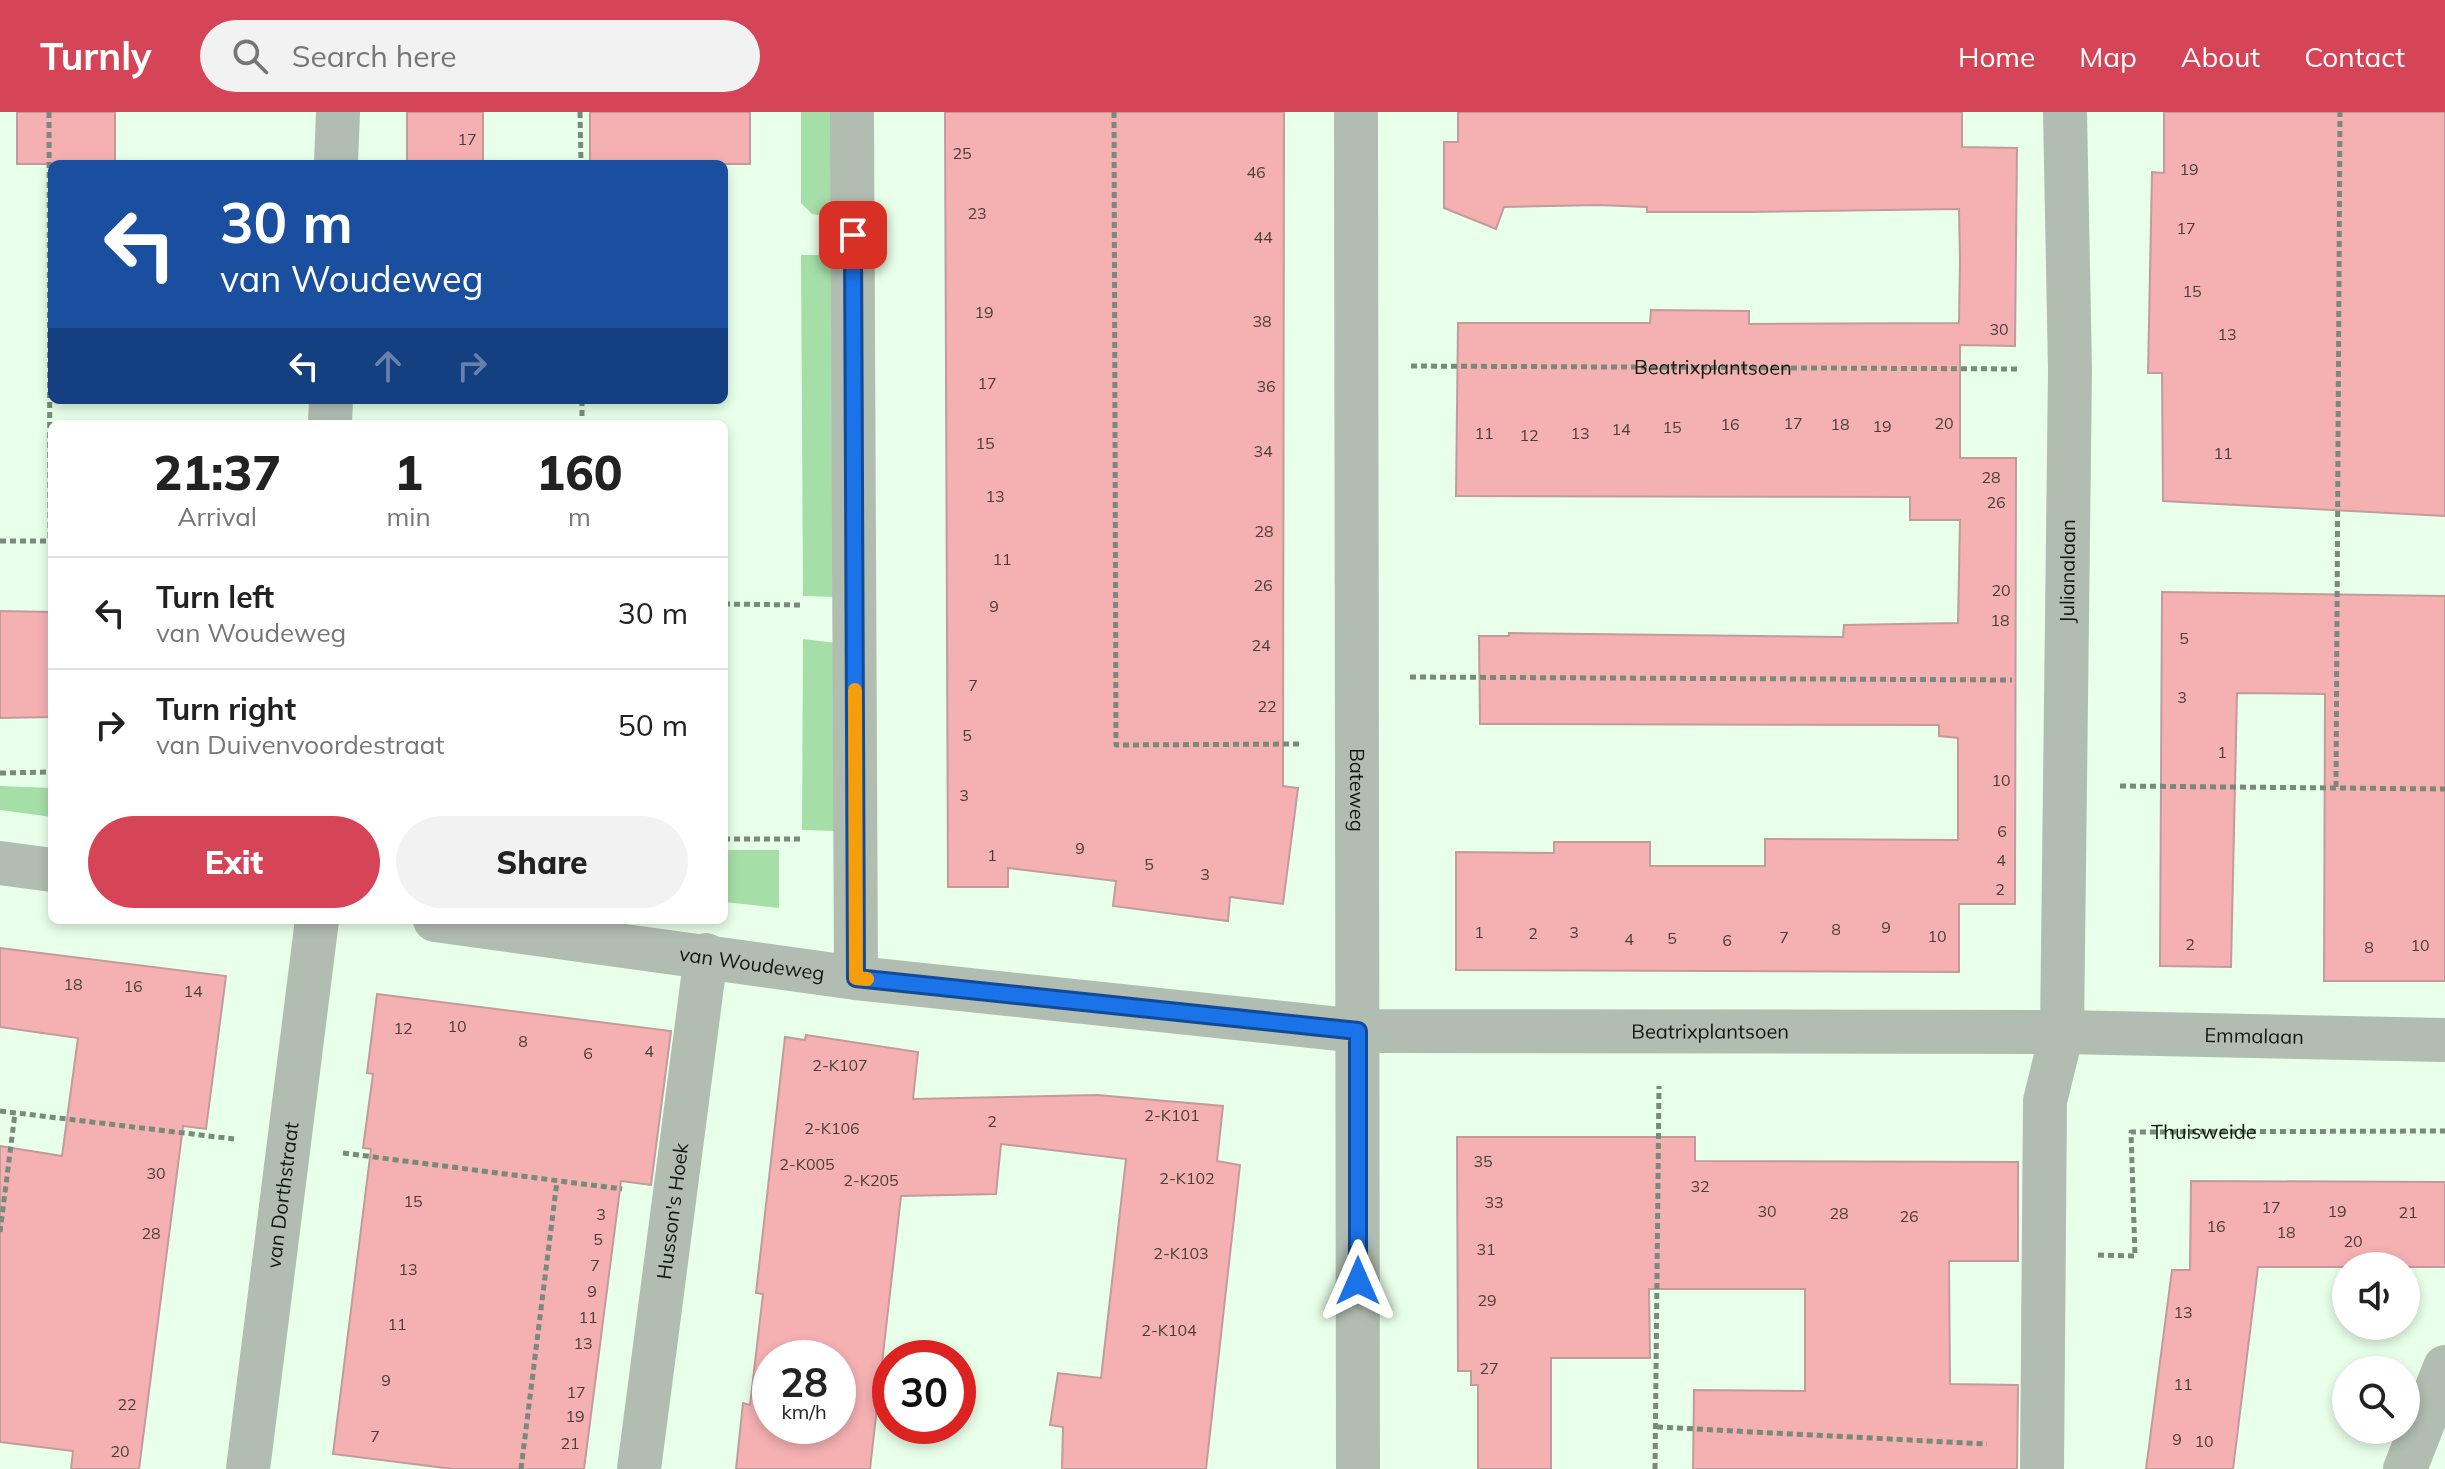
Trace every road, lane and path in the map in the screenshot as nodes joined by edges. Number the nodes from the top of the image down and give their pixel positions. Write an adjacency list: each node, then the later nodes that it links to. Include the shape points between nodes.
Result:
1 (49, 112): 9 (path)
2 (338, 112): 10 (street)
3 (580, 112): 11 (path)
4 (852, 112): 17 (street)
5 (1114, 112): 20 (path, via 1116,745)
6 (1356, 112): 12 (street, Bateweg)
7 (2065, 112): 13 (street, Julianalaan)
8 (2340, 112): 24 (path)
9 (49, 160)
10 (336, 160)
11 (581, 160)
12 (1356, 366): 13 (path, Beatrixplantsoen); 18 (street, Bateweg)
13 (2070, 370): 19 (street, Julianalaan)
14 (0, 541): 15 (path)
15 (48, 541)
16 (728, 604): 17 (path)
17 (854, 605): 27 (street)
18 (1357, 676): 19 (path); 20 (street, Bateweg)
19 (2064, 680): 23 (street, Julianalaan)
20 (1357, 744): 34 (street, Bateweg)
21 (48, 772): 22 (path)
22 (0, 773)
23 (2063, 785): 24 (path); 35 (street, Julianalaan)
24 (2336, 787): 25 (path)
25 (2445, 789)
26 (728, 839): 27 (path)
27 (856, 839): 33 (street)
28 (0, 863): 29 (street)
29 (48, 869)
30 (316, 924): 46 (street, van Dorthstraat)
31 (466, 924): 32 (street, van Woudeweg)
32 (706, 955): 33 (street, van Woudeweg); 48 (street, Husson's Hoek)
33 (856, 978): 34 (street, van Woudeweg)
34 (1358, 1031): 35 (street, Beatrixplantsoen); 49 (street, Bateweg)
35 (2062, 1032): 36 (street, Emmalaan); 42 (street, via 2045,1101)
36 (2445, 1040)
37 (1659, 1077): 44 (path)
38 (15, 1113): 41 (path)
39 (2445, 1131): 42 (path, Thuisweide, via 2131,1132 2135,1256)
40 (557, 1181): 47 (path)
41 (0, 1232)
42 (2044, 1255): 45 (street)
43 (2445, 1367): 51 (street)
44 (1657, 1427): 45 (path); 50 (path)
45 (2042, 1458)
46 (248, 1469)
47 (521, 1469)
48 (639, 1469)
49 (1358, 1469)
50 (1655, 1469)
51 (2405, 1469)

